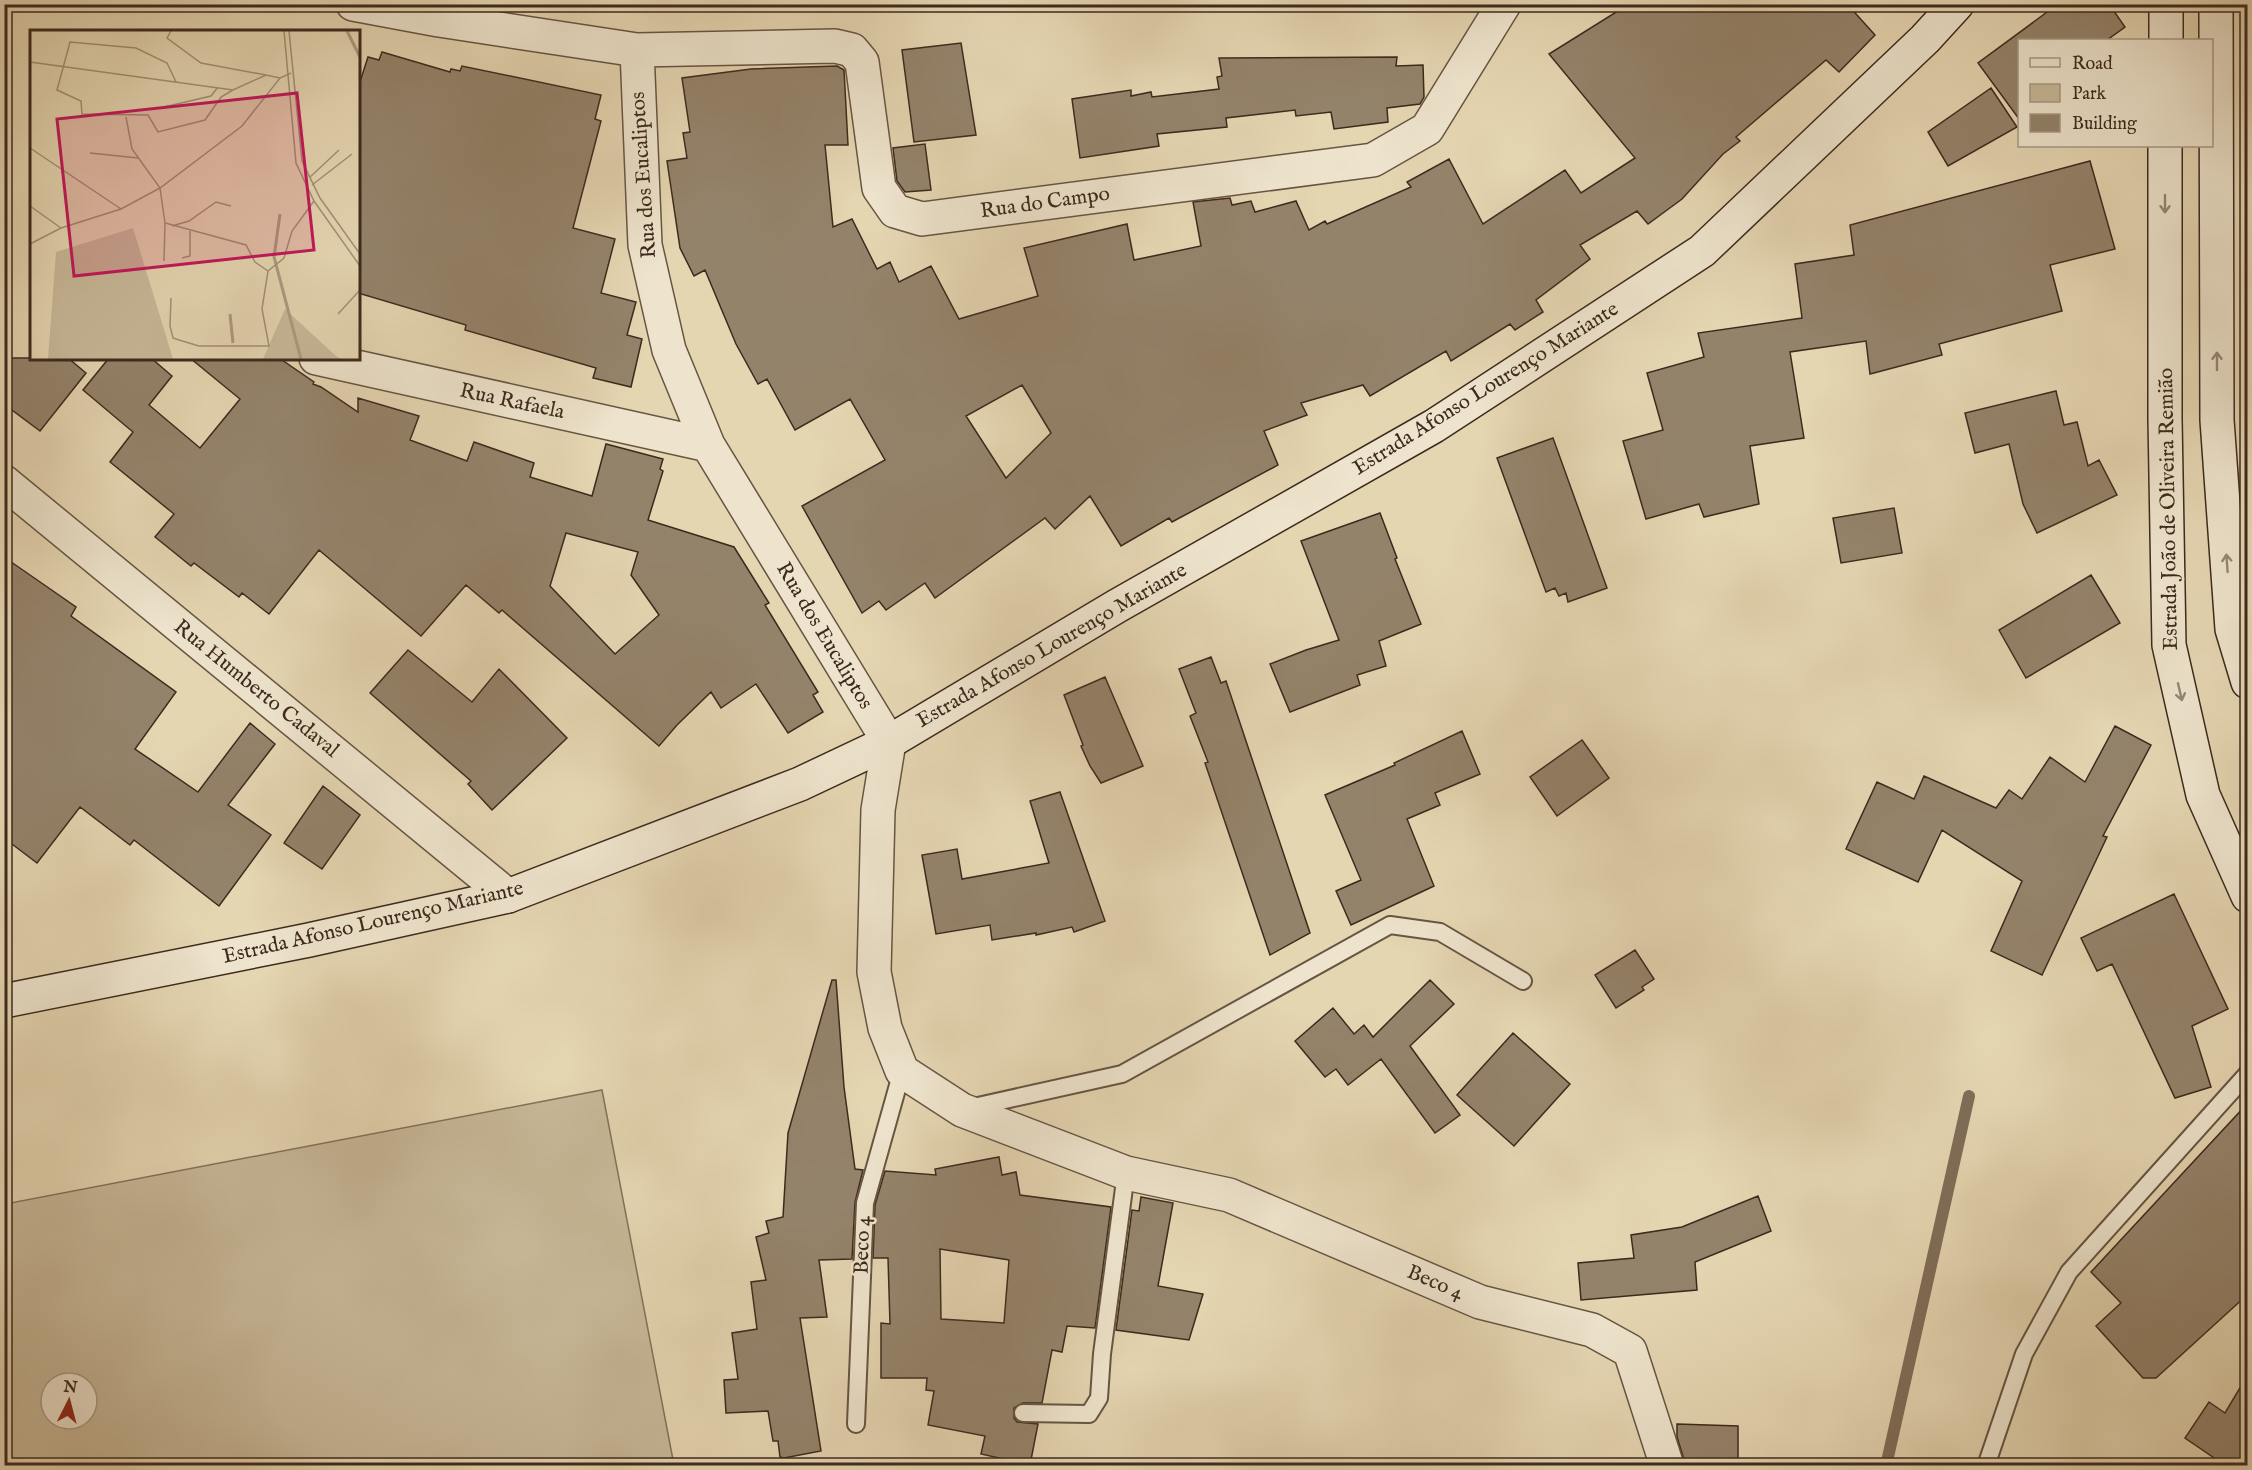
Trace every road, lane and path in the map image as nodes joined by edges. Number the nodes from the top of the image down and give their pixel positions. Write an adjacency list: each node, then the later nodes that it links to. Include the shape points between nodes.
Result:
1 (353, 4): 7 (street)
2 (1504, 4): 7 (street, Rua do Campo, via 1427,129 1373,160 922,219 895,211 879,188 862,62 852,50 835,46)
3 (1957, 4): 13 (street, Estrada Afonso Lourenço Mariante, via 1926,39 1702,251 1434,426 1117,606)
4 (2166, 4): 6 (street)
5 (2216, 4): 12 (street, one-way to 5, via 2232,629 2217,420)
6 (2166, 39)
7 (637, 50): 10 (street, Rua dos Eucaliptos, via 645,245 669,350)
8 (2165, 147): 15 (street, Estrada João de Oliveira Remião, one-way to 15, via 2169,645 2203,795)
9 (325, 360): 10 (street, Rua Rafaela)
10 (708, 445): 13 (street, Rua dos Eucaliptos)
11 (4, 482): 14 (street, Rua Humberto Cadaval)
12 (2247, 682)
13 (889, 742): 14 (street, Estrada Afonso Lourenço Mariante, via 800,784); 18 (street, via 878,810 874,972 885,1028)
14 (508, 896): 17 (street, Estrada Afonso Lourenço Mariante)
15 (2247, 896)
16 (1522, 981): 20 (lane, via 1440,932 1390,925 1122,1074)
17 (4, 1001)
18 (902, 1071): 20 (street, Beco 4); 23 (lane, Beco 4, via 865,1203)
19 (2247, 1073): 25 (lane, via 2069,1272 2025,1354)
20 (962, 1110): 21 (street, Beco 4)
21 (1126, 1173): 22 (lane, via 1099,1398 1089,1414); 24 (street, Beco 4, via 1229,1196 1480,1302 1592,1330 1630,1352)
22 (1023, 1413)
23 (856, 1424)
24 (1667, 1466)
25 (1986, 1466)

